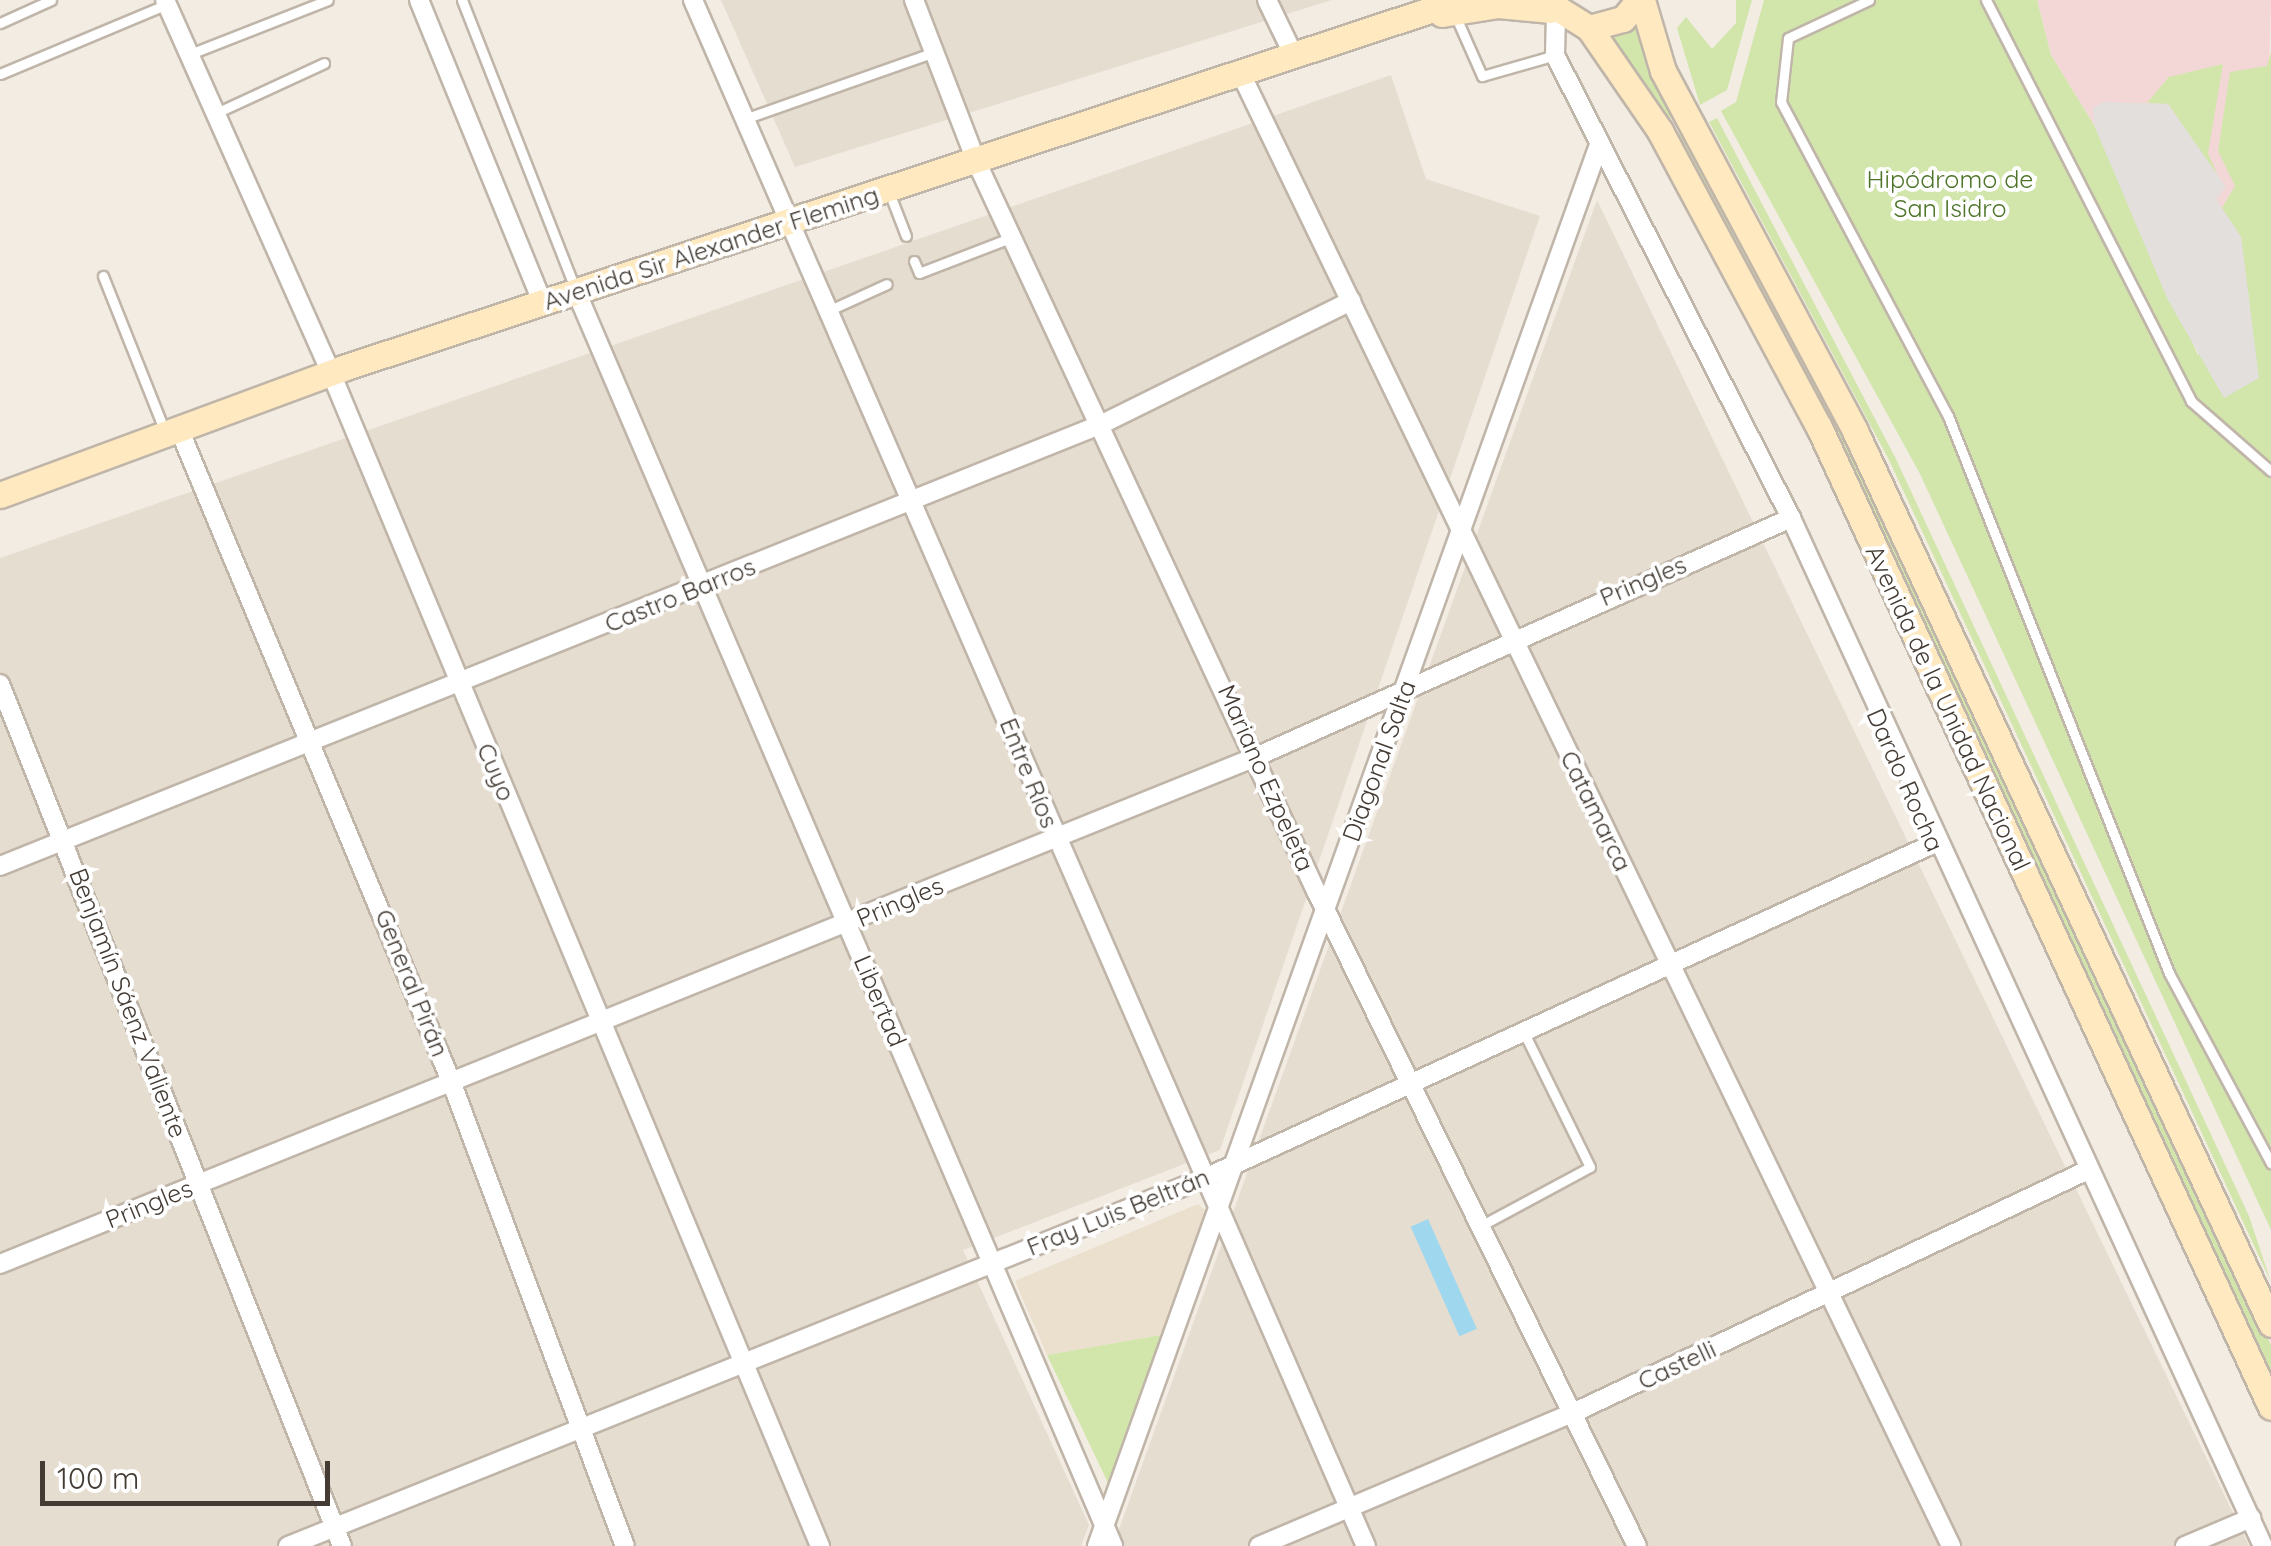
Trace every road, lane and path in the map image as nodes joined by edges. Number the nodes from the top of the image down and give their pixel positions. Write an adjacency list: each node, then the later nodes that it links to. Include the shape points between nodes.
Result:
1 (51, 0): 14 (lane)
2 (328, 0): 17 (lane)
3 (419, 0): 36 (street)
4 (462, 0): 34 (lane)
5 (694, 0): 24 (street, Entre Ríos)
6 (914, 0): 16 (street, Mariano Ezpeleta)
7 (1267, 0): 19 (street)
8 (1640, 0): 15 (main road, via 1623,18); 74 (main road, Avenida de la Unidad Nacional, via 1663,71 1855,431)
9 (1869, 0): 64 (lane, via 1788,38 1781,102 1948,416 2168,973)
10 (1986, 0): 41 (lane, via 2190,401)
11 (166, 2): 17 (street, Cuyo); 21 (lane)
12 (1457, 6): 13 (main road, Avenida Sir Alexander Fleming); 18 (lane, via 1482,76); 19 (main road, Avenida Sir Alexander Fleming)
13 (1550, 8): 15 (main road); 18 (street, Dardo Rocha)
14 (0, 22)
15 (1589, 28): 76 (main road, Avenida de la Unidad Nacional, via 1660,131 1819,427)
16 (934, 52): 24 (lane); 26 (street, Mariano Ezpeleta)
17 (190, 54): 23 (street, Cuyo)
18 (1555, 55): 25 (street, Dardo Rocha)
19 (1296, 58): 22 (main road, Avenida Sir Alexander Fleming)
20 (324, 63): 23 (lane)
21 (0, 74)
22 (1242, 76): 26 (main road, Avenida Sir Alexander Fleming); 35 (street, Catamarca)
23 (216, 113): 38 (street, Cuyo)
24 (747, 118): 28 (street, Entre Ríos)
25 (1599, 145): 44 (street, Dardo Rocha); 45 (street, Diagonal Salta)
26 (977, 162): 27 (main road, Avenida Sir Alexander Fleming); 30 (street, Mariano Ezpeleta)
27 (888, 191): 28 (main road, Avenida Sir Alexander Fleming); 29 (lane)
28 (794, 222): 34 (main road, Avenida Sir Alexander Fleming); 37 (street, Entre Ríos)
29 (906, 236)
30 (1012, 237): 31 (lane, via 914,275); 39 (street, Mariano Ezpeleta)
31 (914, 261)
32 (103, 276): 40 (lane)
33 (887, 284): 37 (lane)
34 (576, 291): 36 (main road, Avenida Sir Alexander Fleming); 46 (street, Libertad)
35 (1351, 301): 39 (street, Castro Barros); 45 (street, Catamarca)
36 (542, 302): 38 (main road, Avenida Sir Alexander Fleming)
37 (832, 309): 43 (street, Entre Ríos)
38 (331, 374): 40 (main road, Avenida Sir Alexander Fleming); 50 (street, Cuyo)
39 (1102, 424): 43 (street, Castro Barros); 52 (street, Mariano Ezpeleta)
40 (172, 432): 42 (main road, Avenida Sir Alexander Fleming); 51 (street, General Pirán)
41 (2271, 470)
42 (0, 496)
43 (916, 499): 46 (street, Castro Barros); 53 (street, Entre Ríos)
44 (1791, 518): 47 (street, Pringles); 55 (street, Dardo Rocha)
45 (1461, 531): 47 (street, Catamarca); 49 (street, Diagonal Salta)
46 (702, 586): 50 (street, Castro Barros); 58 (street, Libertad)
47 (1512, 637): 49 (street, Pringles); 59 (street, Catamarca)
48 (0, 684): 54 (street, Benjamín Sáenz Valiente)
49 (1406, 685): 52 (street, Pringles); 57 (street, Diagonal Salta)
50 (460, 686): 51 (street, Castro Barros); 60 (street, Cuyo)
51 (316, 742): 54 (street, Castro Barros); 62 (street, General Pirán)
52 (1258, 756): 53 (street, Pringles); 57 (street, Mariano Ezpeleta)
53 (1055, 838): 58 (street, Pringles); 67 (street, Entre Ríos)
54 (66, 840): 56 (street, Castro Barros); 68 (street, Benjamín Sáenz Valiente)
55 (1934, 844): 59 (street, Fray Luis Beltrán); 66 (street, Dardo Rocha)
56 (0, 866)
57 (1326, 910): 63 (street, Mariano Ezpeleta); 65 (street, Diagonal Salta)
58 (848, 924): 60 (street, Pringles); 71 (street, Libertad)
59 (1670, 964): 61 (street, Fray Luis Beltrán); 73 (street, Catamarca)
60 (601, 1021): 62 (street, Pringles); 75 (street, Cuyo)
61 (1524, 1032): 63 (street, Fray Luis Beltrán); 70 (lane, via 1590,1167)
62 (451, 1081): 68 (street, Pringles); 78 (street, General Pirán)
63 (1412, 1083): 65 (street, Fray Luis Beltrán); 70 (street, Mariano Ezpeleta)
64 (2271, 1162)
65 (1234, 1165): 67 (street, Fray Luis Beltrán); 69 (street, Diagonal Salta)
66 (2088, 1170): 73 (street, Castelli); 80 (street, Dardo Rocha)
67 (1205, 1178): 69 (street, Entre Ríos); 71 (street, Fray Luis Beltrán)
68 (199, 1184): 72 (street, Pringles); 82 (street, Benjamín Sáenz Valiente)
69 (1219, 1208): 79 (street, Entre Ríos); 81 (street, Diagonal Salta)
70 (1484, 1224): 77 (street, Mariano Ezpeleta)
71 (990, 1263): 75 (street, Fray Luis Beltrán); 81 (street, Libertad)
72 (0, 1264)
73 (1831, 1294): 77 (street, Castelli); 92 (street, Catamarca)
74 (2271, 1324)
75 (739, 1366): 78 (street, Fray Luis Beltrán); 86 (street, Cuyo)
76 (2271, 1407)
77 (1573, 1414): 79 (street, Castelli); 91 (street, Mariano Ezpeleta)
78 (579, 1430): 82 (street, Fray Luis Beltrán); 85 (street, General Pirán)
79 (1350, 1509): 89 (street, Castelli); 90 (street, Entre Ríos)
80 (2250, 1518): 93 (street); 94 (street, Dardo Rocha)
81 (1105, 1526): 87 (street, Diagonal Salta); 88 (street, Libertad)
82 (334, 1528): 83 (street, Fray Luis Beltrán); 84 (street, Benjamín Sáenz Valiente)
83 (288, 1546)
84 (342, 1546)
85 (624, 1546)
86 (820, 1546)
87 (1098, 1546)
88 (1113, 1546)
89 (1259, 1546)
90 (1366, 1546)
91 (1637, 1546)
92 (1951, 1546)
93 (2185, 1546)
94 (2263, 1546)

